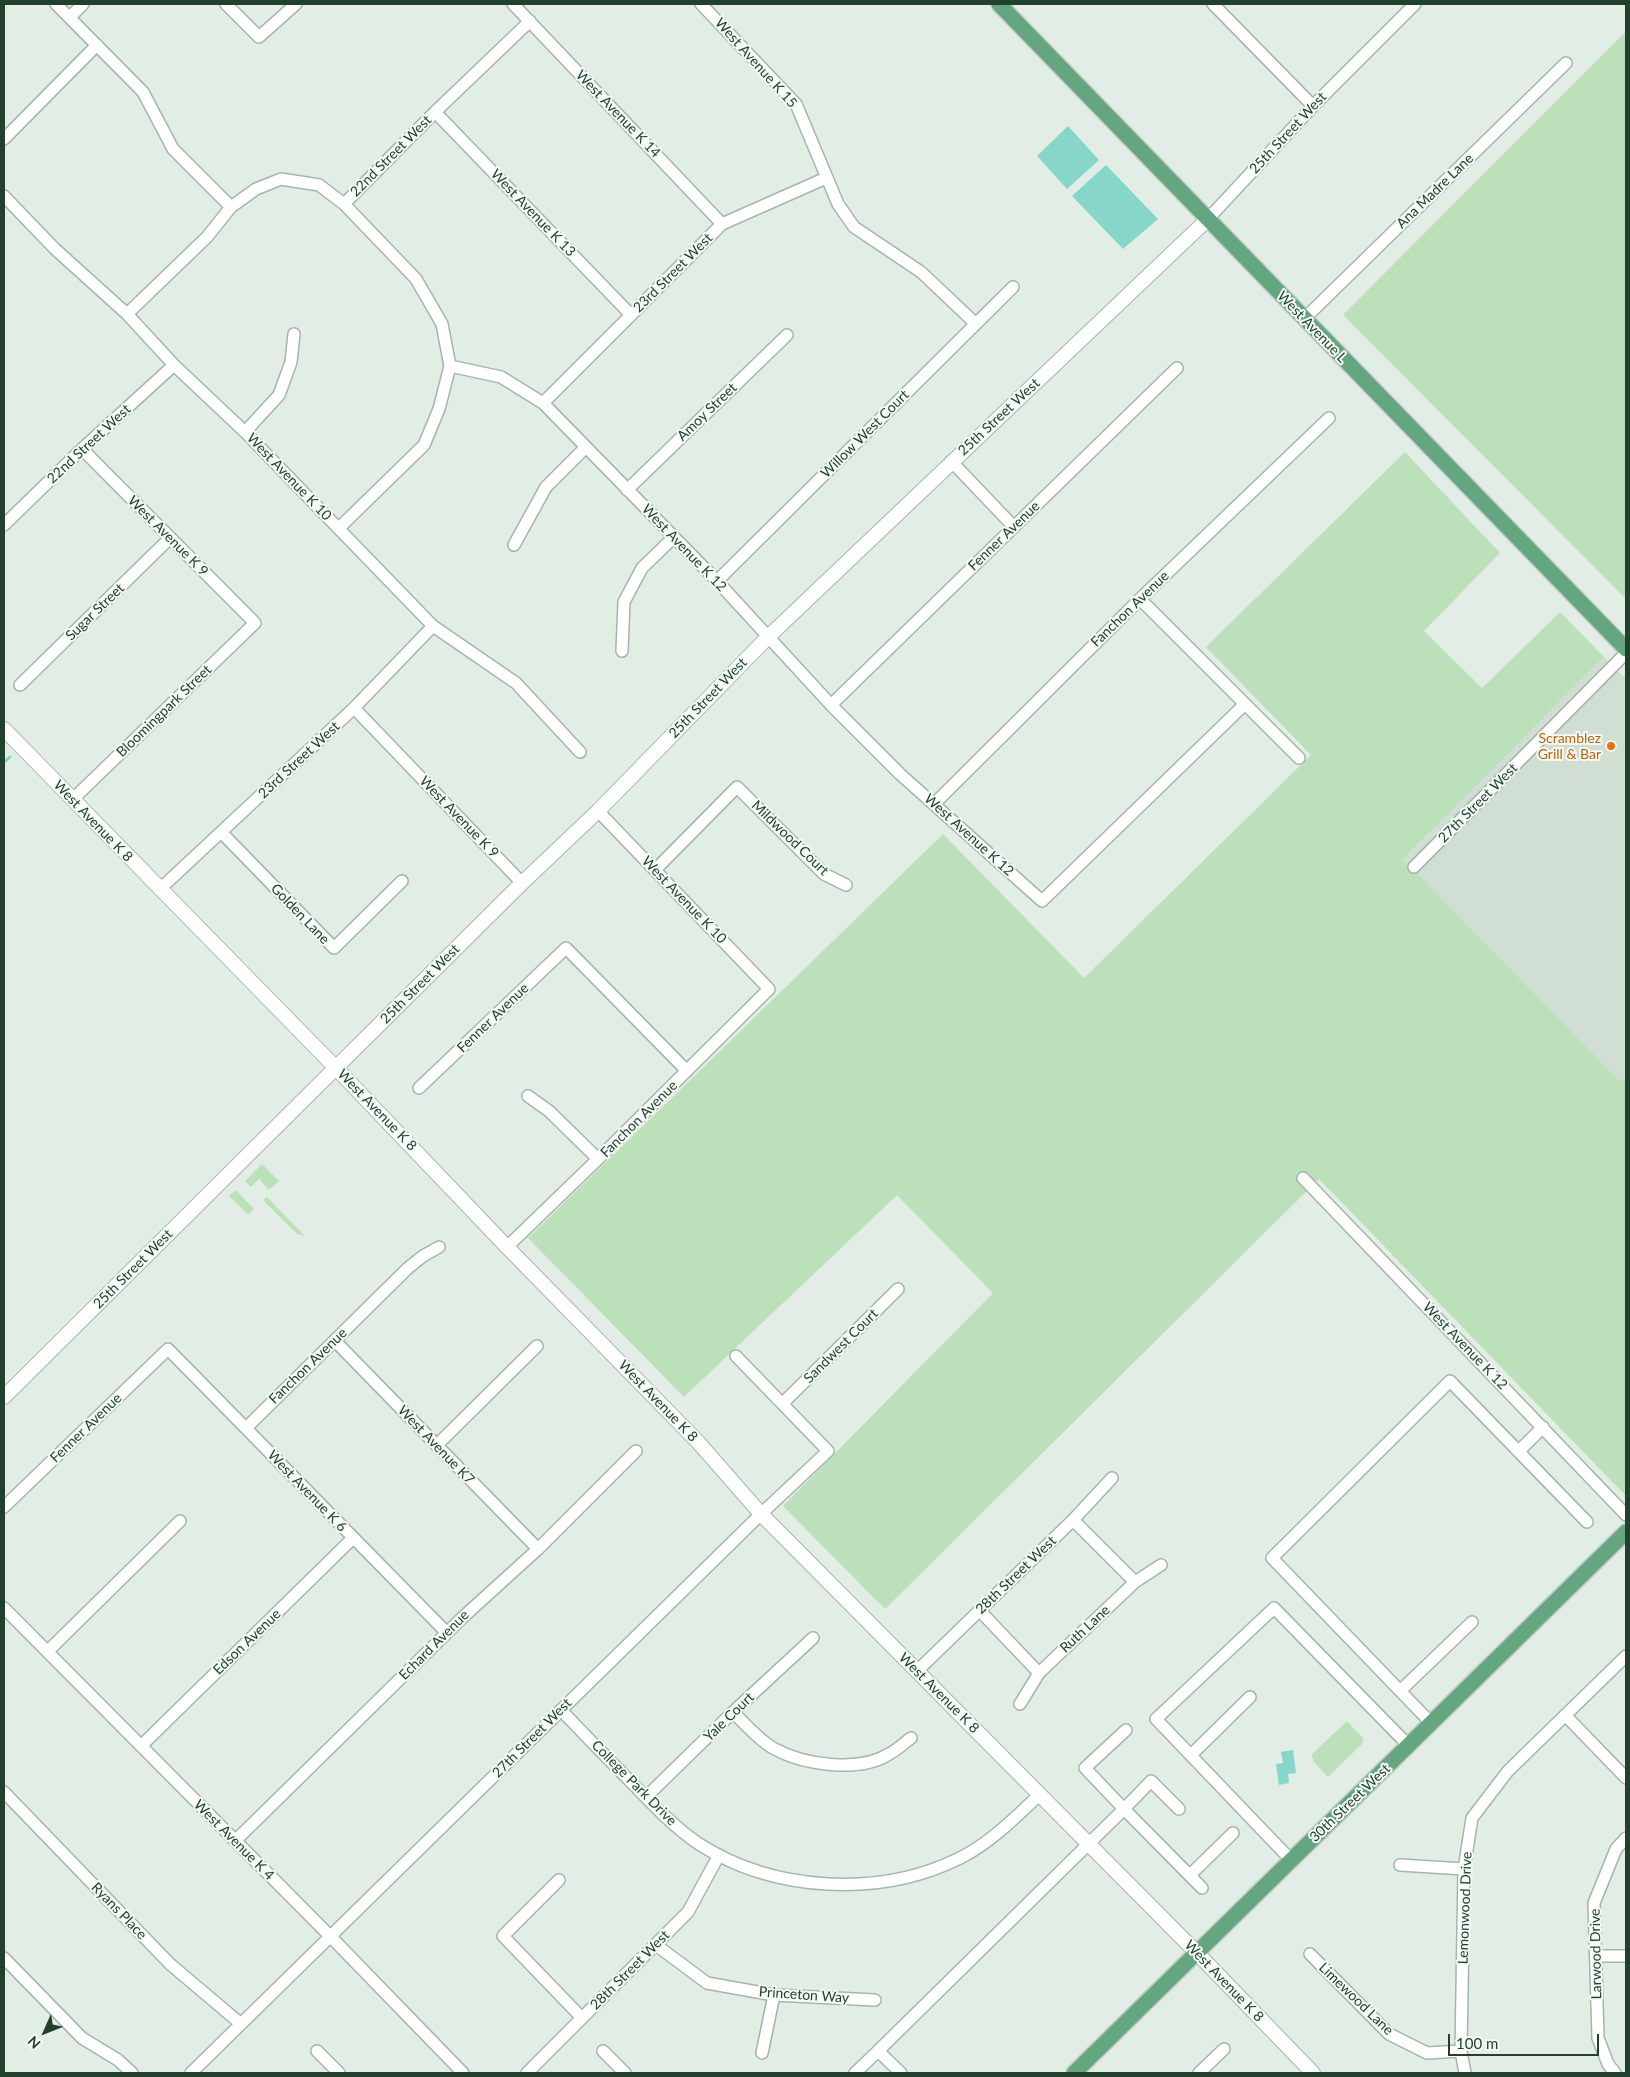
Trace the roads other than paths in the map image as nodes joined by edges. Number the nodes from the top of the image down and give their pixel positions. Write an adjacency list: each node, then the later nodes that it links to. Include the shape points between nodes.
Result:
1 (56, 4): 10 (street)
2 (83, 4): 10 (street)
3 (226, 4): 4 (street, via 259,37)
4 (296, 4)
5 (513, 4): 11 (street, West Avenue K 14)
6 (701, 4): 17 (street, West Avenue K 15, via 796,104)
7 (1000, 4): 21 (main road, West Avenue L)
8 (1213, 4): 14 (street)
9 (1415, 4): 14 (street, 25th Street West)
10 (70, 17): 12 (street)
11 (530, 21): 15 (street, 22nd Street West); 22 (street, West Avenue K 14)
12 (97, 45): 16 (street); 20 (street, via 143,92 173,149)
13 (1566, 63): 26 (street, Ana Madre Lane)
14 (1312, 106): 21 (street, 25th Street West)
15 (435, 112): 19 (street, 22nd Street West); 25 (street, West Avenue K 13)
16 (4, 139)
17 (826, 178): 22 (street, 23rd Street West); 27 (street, West Avenue K 15, via 854,228 921,272)
18 (4, 196): 24 (street, West Avenue K 10, via 55,249)
19 (344, 204): 20 (street, 22nd Street West, via 319,185 281,179 256,189); 31 (street, via 416,279 442,324)
20 (231, 207): 24 (street, 22nd Street West, via 207,237)
21 (1208, 219): 26 (main road, West Avenue L); 38 (street, 25th Street West)
22 (722, 224): 25 (street, 23rd Street West)
23 (1013, 287): 27 (street, Willow West Court)
24 (127, 314): 30 (street, West Avenue K 10)
25 (631, 314): 33 (street, 23rd Street West)
26 (1304, 319): 52 (main road, West Avenue L)
27 (976, 324): 46 (street, Willow West Court)
28 (294, 334): 35 (street, via 291,362 279,395)
29 (787, 335): 39 (street, Amoy Street)
30 (174, 365): 35 (street, West Avenue K 10); 37 (street, 22nd Street West)
31 (450, 366): 33 (street, West Avenue K 12, via 501,377); 42 (street, via 439,409 424,445)
32 (1177, 368): 41 (street, Fenner Avenue)
33 (543, 403): 36 (street, West Avenue K 12)
34 (1329, 418): 47 (street, Fanchon Avenue)
35 (245, 432): 42 (street, West Avenue K 10)
36 (586, 447): 39 (street, West Avenue K 12); 45 (street, via 546,487)
37 (82, 449): 40 (street, 22nd Street West); 43 (street, West Avenue K 9)
38 (951, 462): 41 (street); 50 (street, 25th Street West)
39 (628, 490): 44 (street, West Avenue K 12)
40 (4, 525)
41 (1014, 527): 55 (street, Fenner Avenue)
42 (339, 528): 49 (street, West Avenue K 10)
43 (170, 538): 48 (street, West Avenue K 9); 53 (street, Sugar Street)
44 (673, 538): 46 (street, West Avenue K 12); 51 (street, via 642,568 624,602)
45 (514, 545)
46 (717, 581): 50 (street, West Avenue K 12)
47 (1140, 599): 54 (street); 61 (street, Fanchon Avenue)
48 (255, 623): 60 (street, Bloomingpark Street)
49 (433, 626): 56 (street, 23rd Street West); 58 (street, West Avenue K 10, via 516,683)
50 (767, 638): 55 (street, West Avenue K 12); 62 (street, 25th Street West)
51 (622, 651)
52 (1626, 651): 64 (street, 27th Street West)
53 (20, 685)
54 (1245, 704): 59 (street); 61 (street, West Avenue K 12, via 1042,901)
55 (831, 705): 61 (street, West Avenue K 12)
56 (354, 708): 63 (street, 23rd Street West); 67 (street, West Avenue K 9)
57 (4, 729): 60 (street, West Avenue K 8)
58 (580, 752)
59 (1299, 758)
60 (72, 800): 69 (street, West Avenue K 8)
61 (935, 804)
62 (598, 811): 65 (street, West Avenue K 10); 67 (street, 25th Street West)
63 (221, 832): 66 (street, Golden Lane, via 334,948); 69 (street, 23rd Street West)
64 (1414, 867)
65 (655, 870): 68 (street, Mildwood Court, via 737,787 824,874); 70 (street, West Avenue K 10)
66 (402, 881)
67 (522, 883): 71 (street, 25th Street West)
68 (846, 885)
69 (160, 889): 71 (street, West Avenue K 8)
70 (769, 989): 72 (street, Fanchon Avenue)
71 (336, 1068): 78 (street, West Avenue K 8); 84 (street, 25th Street West)
72 (687, 1071): 73 (street, Fenner Avenue, via 566,948); 75 (street, Fanchon Avenue)
73 (420, 1088)
74 (528, 1096): 75 (street, via 549,1111)
75 (598, 1159): 78 (street, Fanchon Avenue)
76 (1303, 1178): 86 (street, West Avenue K 12)
77 (439, 1247): 80 (street, Fanchon Avenue, via 408,1268)
78 (507, 1247): 93 (street, West Avenue K 8, via 698,1442)
79 (898, 1288): 85 (street, Sandwest Court)
80 (335, 1341): 87 (street, Fanchon Avenue); 88 (street, West Avenue K7)
81 (537, 1346): 88 (street)
82 (168, 1349): 87 (street, West Avenue K 6); 92 (street, Fenner Avenue)
83 (736, 1356): 85 (street)
84 (4, 1397)
85 (783, 1403): 93 (street, 27th Street West, via 828,1451)
86 (1543, 1427): 89 (street); 94 (street, West Avenue K 12)
87 (246, 1428): 99 (street, West Avenue K 6)
88 (437, 1445): 100 (street, West Avenue K7)
89 (1519, 1450): 97 (street); 112 (street, via 1450,1382 1272,1558)
90 (636, 1451): 100 (street, Echard Avenue)
91 (1112, 1478): 95 (street, 28th Street West)
92 (4, 1507)
93 (761, 1514): 110 (street, West Avenue K 8); 115 (street, 27th Street West)
94 (1626, 1515)
95 (1074, 1520): 102 (street); 104 (street, 28th Street West)
96 (180, 1521): 108 (street)
97 (1587, 1522)
98 (1626, 1532): 118 (main road, 30th Street West)
99 (354, 1538): 106 (street, West Avenue K 6); 121 (street, Edson Avenue)
100 (538, 1549): 106 (street, Echard Avenue)
101 (1161, 1565): 102 (street, Ruth Lane)
102 (1135, 1582): 111 (street, Ruth Lane)
103 (4, 1608): 108 (street, West Avenue K 4)
104 (980, 1611): 110 (street, 28th Street West); 111 (street)
105 (1472, 1622): 112 (street)
106 (447, 1633): 132 (street, Echard Avenue)
107 (813, 1638): 116 (street, Yale Court)
108 (48, 1651): 121 (street, West Avenue K 4)
109 (1626, 1656): 117 (street, Lemonwood Drive)
110 (917, 1671): 126 (street, West Avenue K 8)
111 (1039, 1673): 114 (street, Ruth Lane)
112 (1400, 1691): 118 (street)
113 (1250, 1697): 123 (street)
114 (1020, 1704)
115 (561, 1710): 127 (street, College Park Drive); 141 (street, 27th Street West)
116 (733, 1712): 120 (street, via 773,1748 803,1760 834,1766 864,1763 888,1755); 127 (street, Yale Court)
117 (1565, 1715): 124 (street); 137 (street, Lemonwood Drive, via 1508,1771 1472,1818)
118 (1432, 1724): 122 (main road, 30th Street West)
119 (1126, 1730): 128 (street, via 1085,1768)
120 (911, 1738)
121 (141, 1746): 132 (street, West Avenue K 4)
122 (1408, 1746): 123 (street, via 1274,1608 1156,1719); 135 (main road, 30th Street West)
123 (1190, 1755): 135 (street)
124 (1626, 1778)
125 (4, 1792): 151 (street, Ryans Place, via 170,1964)
126 (1040, 1794): 133 (street, West Avenue K 8); 134 (street, College Park Drive, via 999,1831 960,1858 900,1879 843,1884 793,1881 746,1868)
127 (646, 1797): 134 (street, College Park Drive, via 665,1817)
128 (1124, 1809): 129 (street, via 1151,1781); 133 (street); 138 (street)
129 (1179, 1809)
130 (1233, 1833): 138 (street)
131 (1626, 1838): 145 (street, Larwood Drive, via 1616,1849 1594,1903)
132 (235, 1841): 141 (street, West Avenue K 4)
133 (1090, 1845): 143 (street, West Avenue K 8); 153 (street)
134 (719, 1855): 142 (street, 28th Street West, via 688,1912)
135 (1291, 1860): 143 (main road, 30th Street West)
136 (1400, 1865): 137 (street)
137 (1464, 1869): 156 (street, Lemonwood Drive)
138 (1190, 1875): 140 (street)
139 (558, 1880): 150 (street, via 503,1936)
140 (1202, 1888)
141 (331, 1937): 151 (street, 27th Street West); 161 (street, West Avenue K 4)
142 (656, 1945): 148 (street, Princeton Way, via 707,1983); 150 (street, 28th Street West)
143 (1197, 1953): 166 (main road, 30th Street West); 168 (street, West Avenue K 8)
144 (1310, 1954): 156 (street, Limewood Lane, via 1389,2034 1427,2053)
145 (1596, 1956): 146 (street); 170 (street, Larwood Drive, via 1598,2038)
146 (1626, 1956)
147 (4, 1958): 158 (street, via 82,2038 118,2060)
148 (774, 1996): 149 (street, Princeton Way); 157 (street)
149 (875, 2000)
150 (582, 2018): 162 (street, 28th Street West)
151 (241, 2024): 159 (street, 27th Street West)
152 (1224, 2048): 167 (street)
153 (878, 2050): 164 (street); 165 (street)
154 (317, 2051): 160 (street)
155 (603, 2051): 163 (street)
156 (1461, 2051): 169 (street, Lemonwood Drive)
157 (762, 2053)
158 (132, 2073)
159 (191, 2073)
160 (339, 2073)
161 (463, 2073)
162 (527, 2073)
163 (625, 2073)
164 (855, 2073)
165 (901, 2073)
166 (1074, 2073)
167 (1199, 2073)
168 (1313, 2073)
169 (1465, 2073)
170 (1615, 2073)

